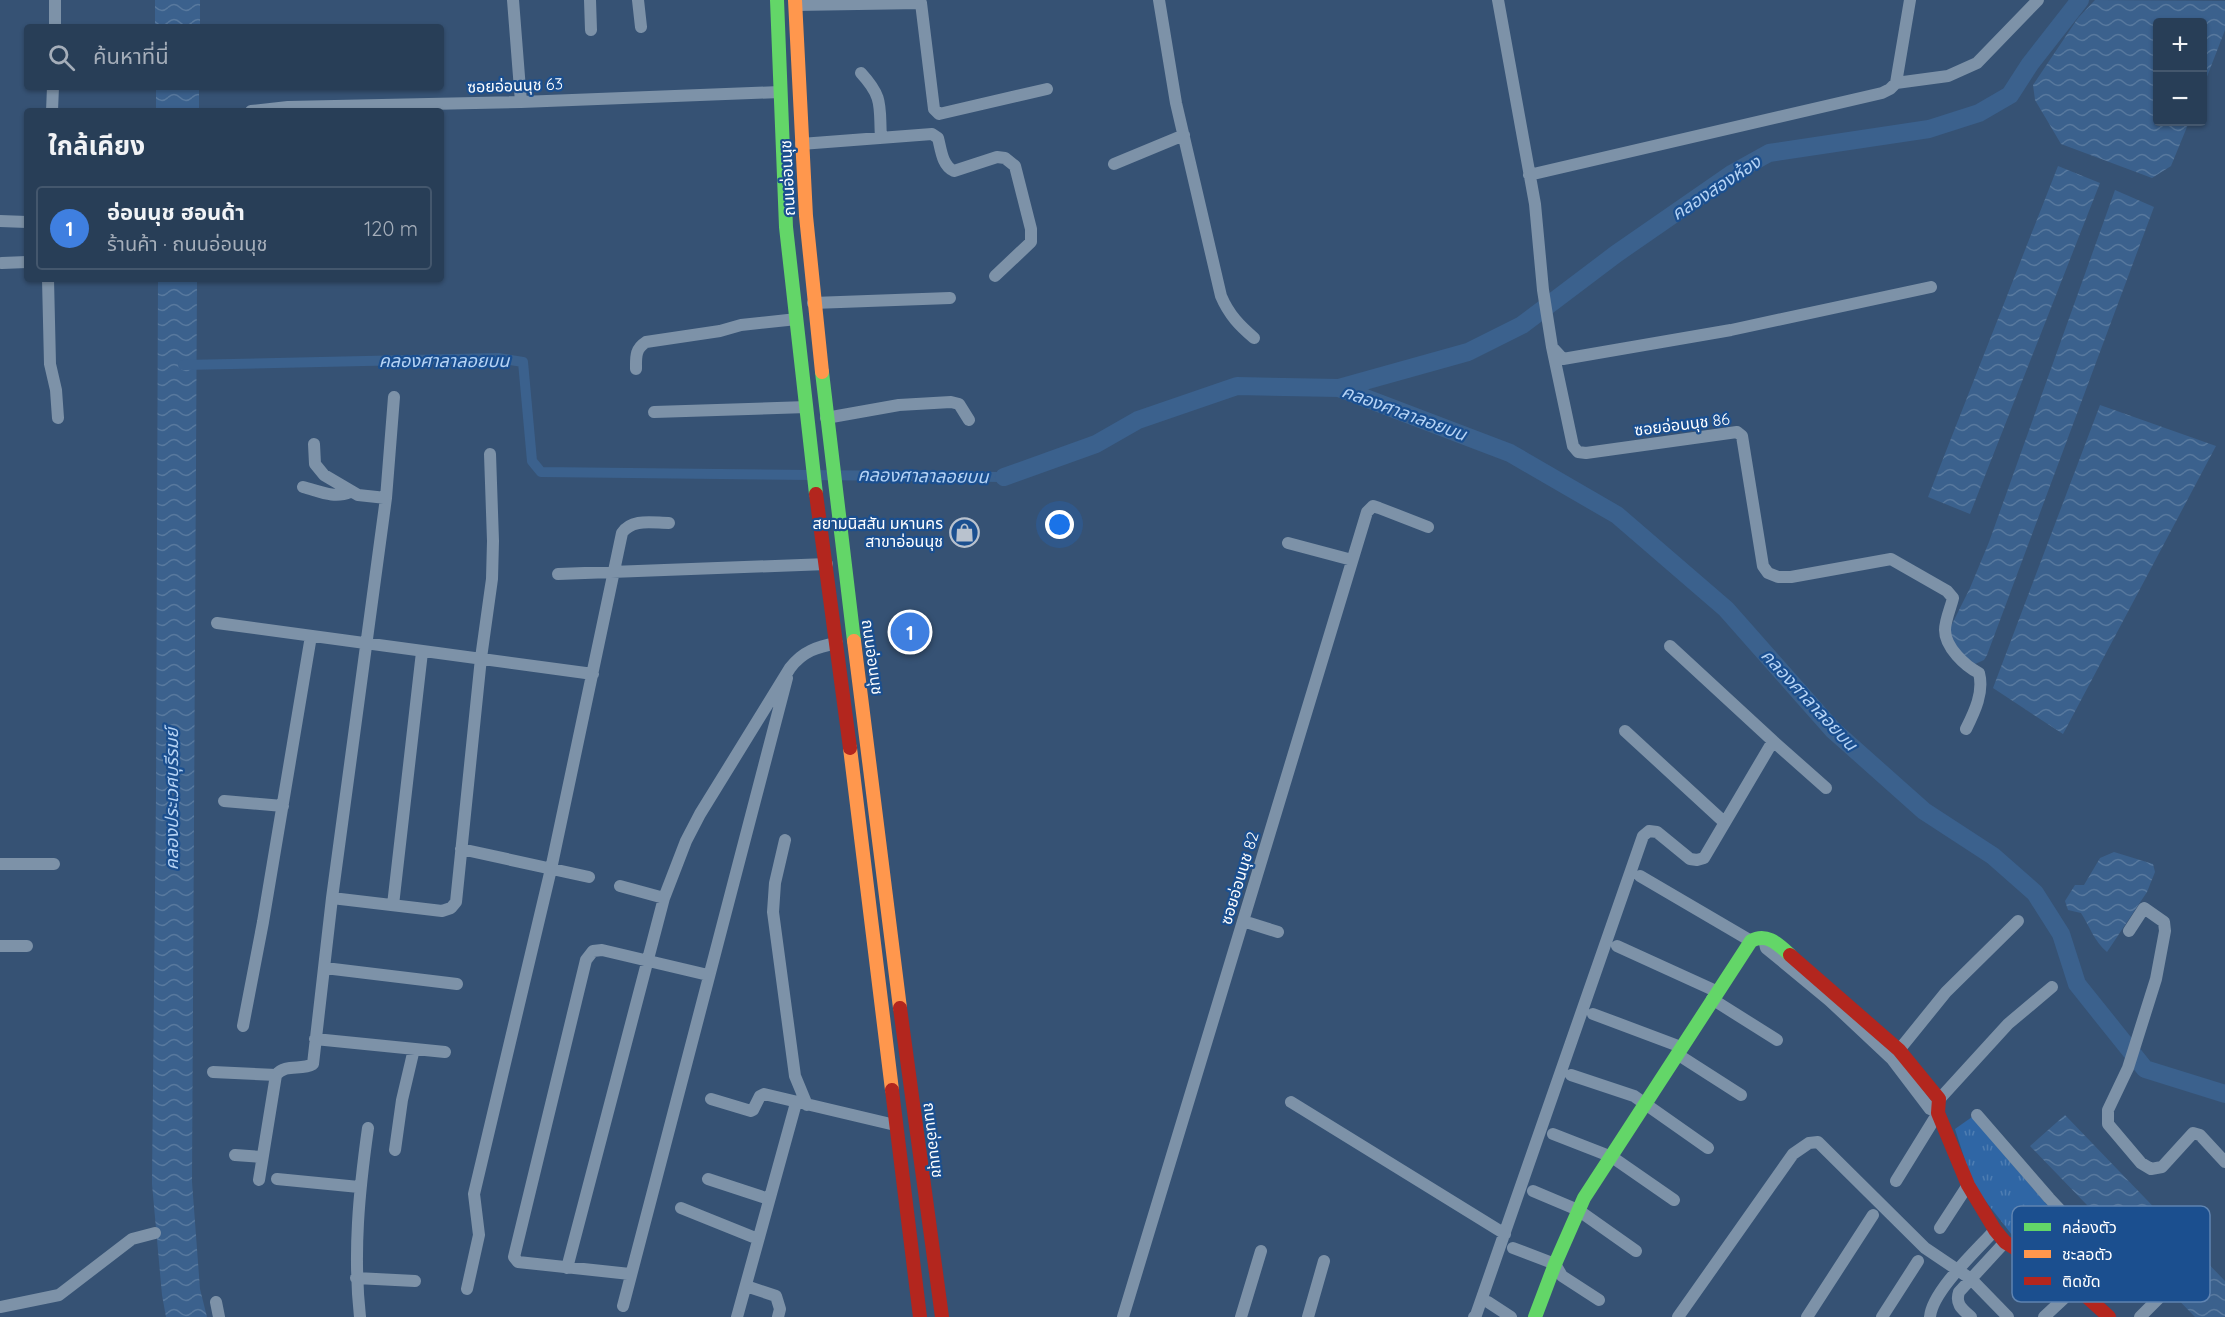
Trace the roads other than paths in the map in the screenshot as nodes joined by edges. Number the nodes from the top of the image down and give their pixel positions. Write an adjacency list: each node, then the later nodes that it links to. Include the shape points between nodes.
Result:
1 (55, 0): 12 (street)
2 (513, 0): 20 (street)
3 (590, 0): 14 (street)
4 (638, 0): 13 (street)
5 (777, 0): 19 (main road, ถนนอ่อนนุช)
6 (1159, 0): 23 (street)
7 (1498, 0): 27 (street, ซอยอ่อนนุช 86)
8 (1910, 0): 16 (street)
9 (2038, 0): 16 (street, via 1977,63 1948,76)
10 (795, 2): 11 (street); 25 (main road, ถนนอ่อนนุช)
11 (920, 2): 17 (street, via 934,109 939,114)
12 (55, 24)
13 (641, 27)
14 (591, 30)
15 (861, 73): 24 (street, via 879,97)
16 (1896, 83): 27 (street, via 1882,93)
17 (1047, 89)
18 (53, 90): 21 (street)
19 (780, 92): 20 (street, ซอยอ่อนนุช 63); 37 (main road, ถนนอ่อนนุช, via 786,227)
20 (521, 102): 22 (street, ซอยอ่อนนุช 63)
21 (52, 108)
22 (278, 108)
23 (1184, 135): 26 (street); 38 (street, via 1221,296 1236,323)
24 (881, 138): 25 (street); 32 (street, via 932,134 938,138 945,164 954,171 997,157 1015,166 1031,242)
25 (801, 144): 36 (main road, ถนนอ่อนนุช)
26 (1114, 164)
27 (1529, 175): 39 (street, ซอยอ่อนนุช 86)
28 (0, 221): 29 (street)
29 (24, 222)
30 (24, 261): 31 (street)
31 (2, 263)
32 (995, 276)
33 (48, 282): 44 (street, via 50,364)
34 (1931, 287): 39 (street, via 1731,330 1569,359 1563,359)
35 (950, 298): 36 (street)
36 (813, 303): 45 (main road, ถนนอ่อนนุช)
37 (797, 319): 40 (street, via 646,342 636,352); 42 (main road, ถนนอ่อนนุช)
38 (1254, 338)
39 (1552, 347): 68 (street, ซอยอ่อนนุช 86, via 1573,446 1578,452 1737,432 1742,436 1763,566 1768,573 1791,577 1891,559 1947,591 1953,598 1945,630 1947,637 1967,667 1979,673 1981,682 1976,710)
40 (636, 369)
41 (394, 397): 51 (street)
42 (807, 407): 43 (street); 56 (main road, ถนนอ่อนนุช)
43 (654, 412)
44 (58, 418)
45 (826, 418): 46 (street, via 899,405 951,402 959,404); 133 (main road, ถนนอ่อนนุช)
46 (969, 420)
47 (314, 444): 50 (street, via 315,464)
48 (490, 454): 65 (street, via 492,579)
49 (303, 487): 50 (street, via 334,496)
50 (350, 492): 51 (street)
51 (386, 498): 61 (street)
52 (669, 523): 58 (street, via 632,523 626,527)
53 (1428, 527): 55 (street, ซอยอ่อนนุช 82, via 1372,506)
54 (1288, 543): 55 (street)
55 (1352, 560): 86 (street, ซอยอ่อนนุช 82)
56 (827, 564): 58 (street); 62 (main road, ถนนอ่อนนุช)
57 (558, 574): 58 (street)
58 (614, 574): 67 (street)
59 (217, 623): 60 (street)
60 (311, 636): 61 (street); 73 (street)
61 (367, 643): 64 (street); 83 (street)
62 (837, 643): 66 (street, via 809,650); 118 (main road, ถนนอ่อนนุช)
63 (1670, 646): 70 (street)
64 (422, 651): 65 (street); 85 (street)
65 (481, 658): 67 (street); 76 (street)
66 (790, 668): 84 (street, via 700,814); 96 (street)
67 (593, 674): 79 (street)
68 (1966, 729)
69 (1625, 731): 74 (street)
70 (1773, 741): 71 (street); 74 (street)
71 (1826, 788)
72 (224, 801): 73 (street)
73 (283, 806): 101 (street)
74 (1724, 822): 145 (street, via 1704,858 1696,860 1658,832 1649,831 1643,836)
75 (785, 840): 114 (street, via 773,912)
76 (461, 849): 79 (street); 85 (street, via 456,902 451,908 442,911)
77 (0, 864): 78 (street)
78 (54, 864)
79 (551, 869): 81 (street); 162 (street, via 474,1194 479,1235)
80 (1640, 876): 90 (street)
81 (589, 877)
82 (620, 886): 84 (street)
83 (332, 898): 85 (street); 95 (street)
84 (664, 898): 94 (street)
85 (393, 905)
86 (1244, 921): 89 (street); 177 (street, ซอยอ่อนนุช 82)
87 (2018, 921): 107 (street, via 1946,992)
88 (2129, 931): 126 (street, via 2144,908 2164,922 2156,979 2128,1068 2108,1110 2108,1124 2141,1163 2151,1169 2162,1167 2193,1133 2200,1135)
89 (1278, 932)
90 (1757, 940): 99 (main road); 107 (main road, via 1772,939)
91 (0, 946): 92 (street)
92 (27, 946)
93 (1617, 946): 99 (street)
94 (647, 960): 96 (street); 155 (street); 155 (street, via 602,950 593,951 586,960 514,1250 518,1262)
95 (325, 968): 97 (street); 102 (street)
96 (708, 975): 157 (street)
97 (457, 984)
98 (2052, 987): 116 (street, via 2008,1024)
99 (1715, 996): 103 (street); 105 (main road)
100 (1593, 1014): 105 (street)
101 (243, 1026)
102 (315, 1039): 104 (street); 109 (street, via 310,1067 288,1068)
103 (1777, 1040)
104 (414, 1049): 106 (street); 122 (street)
105 (1679, 1050): 111 (street); 115 (main road)
106 (445, 1052)
107 (1896, 1055): 116 (main road)
108 (213, 1072): 109 (street)
109 (276, 1075): 124 (street)
110 (1571, 1075): 115 (street, via 1634,1096)
111 (1741, 1095)
112 (711, 1099): 114 (street, via 751,1111 764,1094)
113 (1291, 1102): 145 (street)
114 (801, 1104): 118 (street); 136 (street)
115 (1645, 1104): 121 (street); 125 (main road)
116 (1936, 1107): 130 (street); 131 (main road)
117 (1977, 1115): 138 (street)
118 (895, 1125): 134 (main road, ถนนอ่อนนุช)
119 (368, 1128): 132 (street)
120 (1552, 1134): 125 (street)
121 (1708, 1148)
122 (395, 1150)
123 (235, 1155): 124 (street)
124 (262, 1157): 129 (street)
125 (1612, 1157): 137 (street); 140 (main road)
126 (2225, 1162)
127 (277, 1179): 132 (street)
128 (708, 1179): 136 (street)
129 (259, 1180)
130 (1896, 1181)
131 (1968, 1185): 142 (street); 143 (main road)
132 (359, 1187): 158 (street)
133 (923, 1187): 134 (main road); 176 (main road, ถนนอ่อนนุช)
134 (904, 1189): 175 (main road, ถนนอ่อนนุช)
135 (1533, 1191): 140 (street)
136 (769, 1199): 146 (street)
137 (1674, 1200)
138 (2057, 1206)
139 (681, 1208): 146 (street)
140 (1578, 1210): 151 (street); 154 (main road)
141 (1873, 1215): 184 (street)
142 (1940, 1228)
143 (1995, 1230): 147 (main road); 156 (street)
144 (154, 1233): 170 (street, via 132,1239 59,1295)
145 (1505, 1234): 180 (street)
146 (758, 1239): 161 (street)
147 (2005, 1242): 148 (main road); 159 (street)
148 (2012, 1246)
149 (1513, 1248): 154 (street)
150 (1261, 1251): 178 (street)
151 (1636, 1251)
152 (1324, 1261): 179 (street)
153 (1918, 1261): 185 (street)
154 (1555, 1264): 163 (street, via 1562,1276); 182 (main road)
155 (567, 1268): 157 (street)
156 (1956, 1271): 159 (street); 183 (street, via 1925,1248 1818,1142 1809,1143 1793,1154); 186 (street, via 1934,1303)
157 (630, 1274): 169 (street)
158 (356, 1275): 160 (street); 172 (street)
159 (1971, 1280): 187 (street, via 1957,1298 1959,1306); 188 (street)
160 (414, 1281)
161 (746, 1286): 173 (street); 174 (street, via 776,1296 780,1309)
162 (466, 1289)
163 (1599, 1300)
164 (216, 1302): 171 (street)
165 (1488, 1302): 181 (street)
166 (2059, 1302): 189 (street)
167 (2093, 1302): 190 (main road)
168 (2155, 1302): 191 (street)
169 (623, 1306)
170 (0, 1307)
171 (219, 1317)
172 (360, 1317)
173 (737, 1317)
174 (777, 1317)
175 (920, 1317)
176 (942, 1317)
177 (1123, 1317)
178 (1241, 1317)
179 (1308, 1317)
180 (1474, 1317)
181 (1511, 1317)
182 (1535, 1317)
183 (1678, 1317)
184 (1807, 1317)
185 (1882, 1317)
186 (1930, 1317)
187 (1971, 1317)
188 (2008, 1317)
189 (2044, 1317)
190 (2109, 1317)
191 (2139, 1317)

